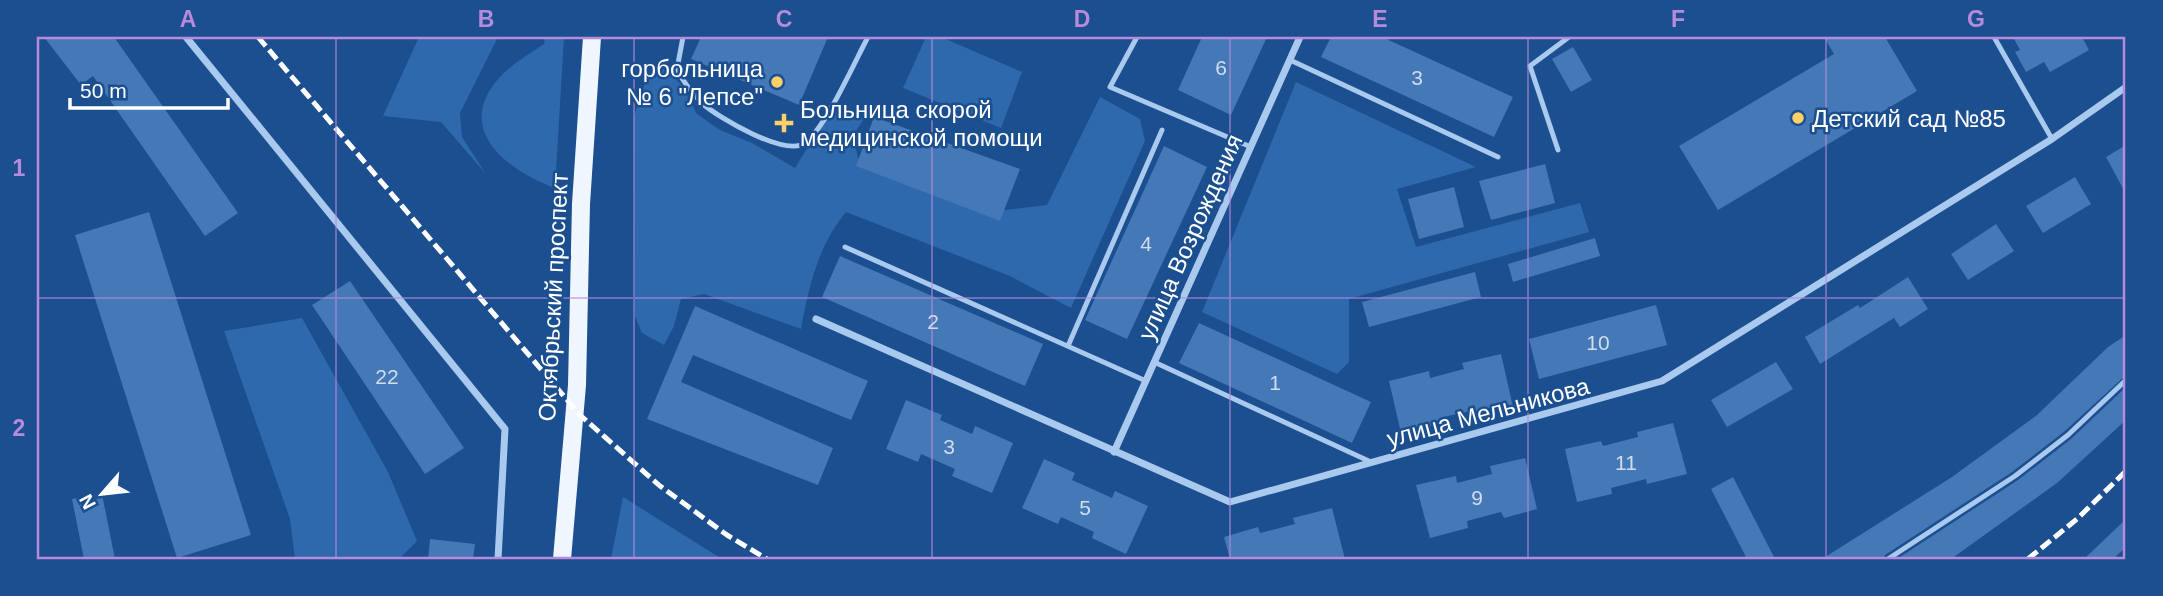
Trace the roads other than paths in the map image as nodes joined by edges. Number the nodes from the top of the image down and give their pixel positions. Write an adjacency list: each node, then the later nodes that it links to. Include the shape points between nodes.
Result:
1 (187, 37): 24 (street, via 505,429)
2 (592, 37): 25 (main road, Октябрьский проспект, via 581,204 577,385)
3 (683, 37): 4 (lane, via 677,69 704,105 731,123 792,147 803,144 818,129)
4 (868, 37)
5 (1137, 37): 13 (lane, via 1110,87)
6 (1300, 37): 9 (street, улица Возрождения)
7 (1569, 37): 14 (lane, via 1530,66)
8 (1994, 37): 12 (lane)
9 (1290, 60): 13 (street, улица Возрождения); 15 (lane)
10 (2126, 88): 12 (street, улица Мельникова)
11 (1163, 130): 18 (lane)
12 (2052, 139): 23 (street, улица Мельникова, via 1662,381)
13 (1251, 147): 19 (street, улица Возрождения)
14 (1558, 150)
15 (1498, 156)
16 (845, 247): 18 (lane)
17 (817, 319): 22 (street, улица Мельникова)
18 (1068, 346): 21 (lane)
19 (1154, 362): 21 (street, улица Возрождения); 23 (lane)
20 (2126, 380): 26 (lane, via 2068,435 2015,476)
21 (1146, 381): 22 (street, улица Возрождения)
22 (1114, 452): 23 (street, улица Мельникова, via 1230,502)
23 (1373, 463)
24 (498, 559)
25 (562, 559)
26 (1888, 559)

